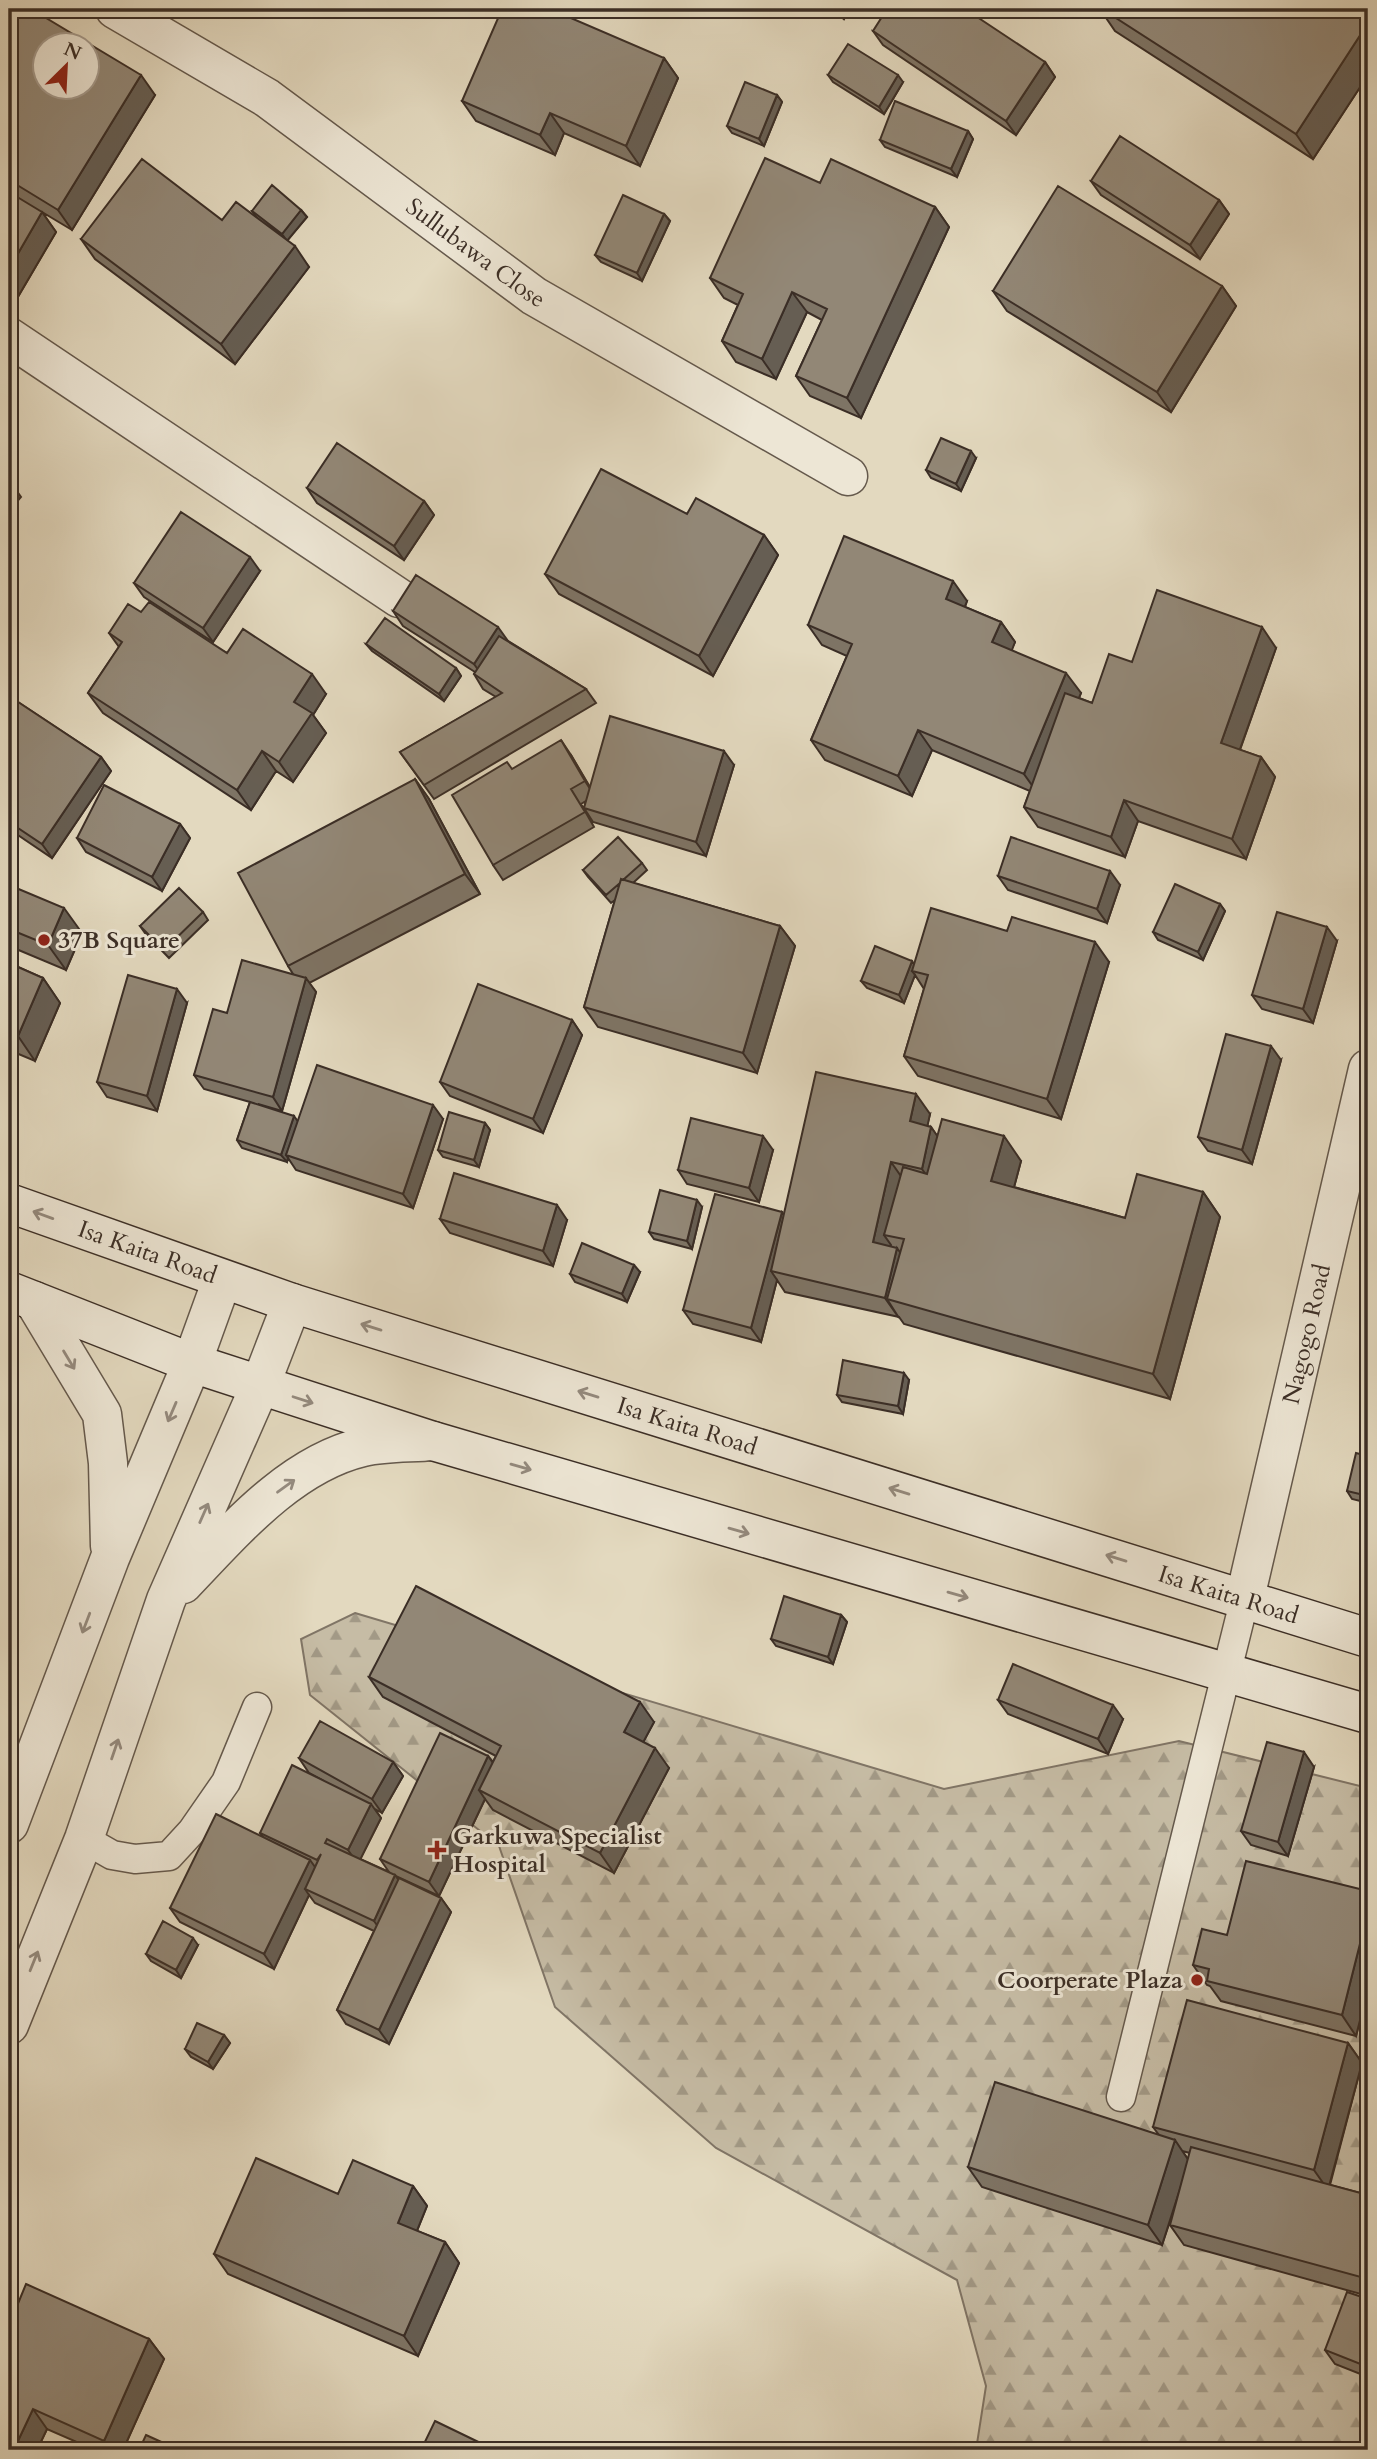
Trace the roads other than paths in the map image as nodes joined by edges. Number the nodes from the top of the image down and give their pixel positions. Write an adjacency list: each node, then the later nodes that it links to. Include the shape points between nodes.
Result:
1 (114, 9): 3 (street, Sullubawa Close, via 267,98 534,296)
2 (9, 337): 4 (street)
3 (848, 476)
4 (399, 598)
5 (1368, 1069): 14 (street, Nagogo Road)
6 (9, 1203): 7 (street, Isa Kaita Road, one-way to 6)
7 (222, 1280): 9 (street, Isa Kaita Road); 10 (street)
8 (22, 1296): 10 (street); 13 (street, one-way to 13, via 102,1414)
9 (292, 1303): 11 (street); 14 (street, Isa Kaita Road, one-way to 9)
10 (192, 1363): 11 (street); 13 (street, one-way to 13)
11 (260, 1386): 12 (street, one-way to 12); 15 (street, one-way to 11)
12 (433, 1441): 15 (street, one-way to 12, via 262,1503 311,1467 363,1447); 17 (street, one-way to 17)
13 (110, 1558): 20 (street, one-way to 20)
14 (1245, 1598): 16 (street, Isa Kaita Road); 17 (lane)
15 (166, 1600): 21 (street, one-way to 15)
16 (1368, 1638)
17 (1227, 1673): 19 (street); 23 (lane)
18 (257, 1707): 21 (lane, via 226,1782 192,1832 169,1856 112,1855)
19 (1368, 1714)
20 (9, 1824)
21 (84, 1839): 22 (street, one-way to 21)
22 (9, 2025)
23 (1121, 2097)

